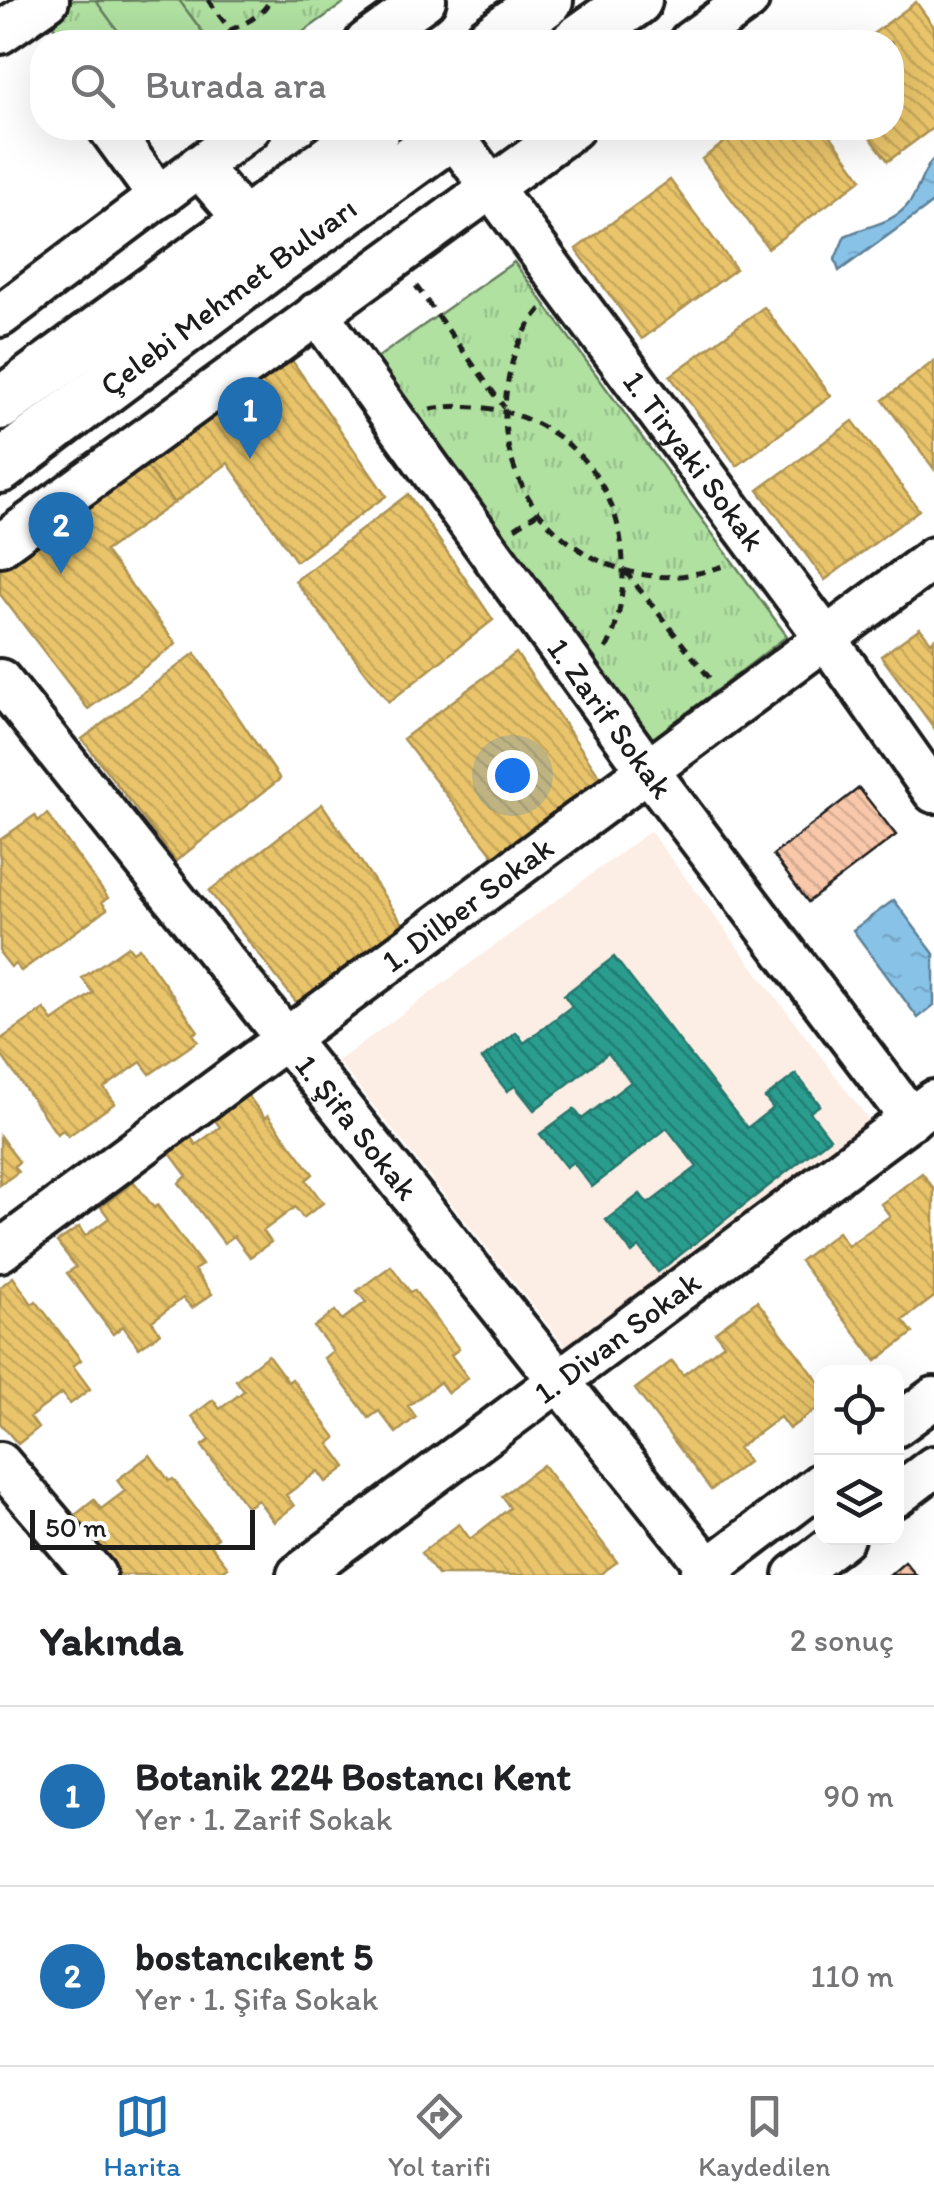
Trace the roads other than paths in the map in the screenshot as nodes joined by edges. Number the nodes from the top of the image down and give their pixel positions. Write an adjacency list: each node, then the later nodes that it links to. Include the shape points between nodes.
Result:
1 (425, 0): 5 (street)
2 (546, 0): 6 (main road)
3 (636, 0): 7 (main road)
4 (748, 0): 8 (street)
5 (377, 22)
6 (505, 30)
7 (593, 30)
8 (707, 30)
9 (118, 140): 17 (street)
10 (234, 140): 15 (street)
11 (359, 140): 18 (main road, Çelebi Mehmet Bulvarı)
12 (441, 140): 22 (main road, Çelebi Mehmet Bulvarı)
13 (460, 140): 16 (street, 1. Tiryaki Sokak)
14 (556, 140): 16 (street)
15 (198, 166): 17 (street); 18 (street)
16 (491, 187): 19 (street); 25 (street, 1. Tiryaki Sokak)
17 (158, 197): 20 (street)
18 (248, 222): 21 (main road, Çelebi Mehmet Bulvarı)
19 (318, 313): 23 (street); 27 (street, 1. Zarif Sokak)
20 (0, 316)
21 (0, 404)
22 (0, 467)
23 (0, 546)
24 (934, 558): 25 (street, 1. Dilber Sokak)
25 (824, 636): 27 (street, 1. Dilber Sokak); 28 (street, 1. Tiryaki Sokak)
26 (0, 680): 29 (street, 1. Şifa Sokak)
27 (647, 769): 29 (street, 1. Dilber Sokak); 30 (street, 1. Zarif Sokak)
28 (934, 792)
29 (286, 1041): 31 (street, 1. Dilber Sokak); 32 (street, 1. Şifa Sokak)
30 (923, 1110): 32 (street, 1. Divan Sokak)
31 (0, 1251)
32 (558, 1381): 41 (street, 1. Şifa Sokak); 43 (street, 1. Divan Sokak)
33 (934, 1398): 34 (street)
34 (904, 1420)
35 (0, 1463): 39 (street)
36 (934, 1467): 38 (street)
37 (814, 1490): 41 (street)
38 (904, 1490)
39 (14, 1496): 42 (street)
40 (834, 1545): 44 (street)
41 (708, 1573)
42 (95, 1575)
43 (298, 1575)
44 (794, 1575)

